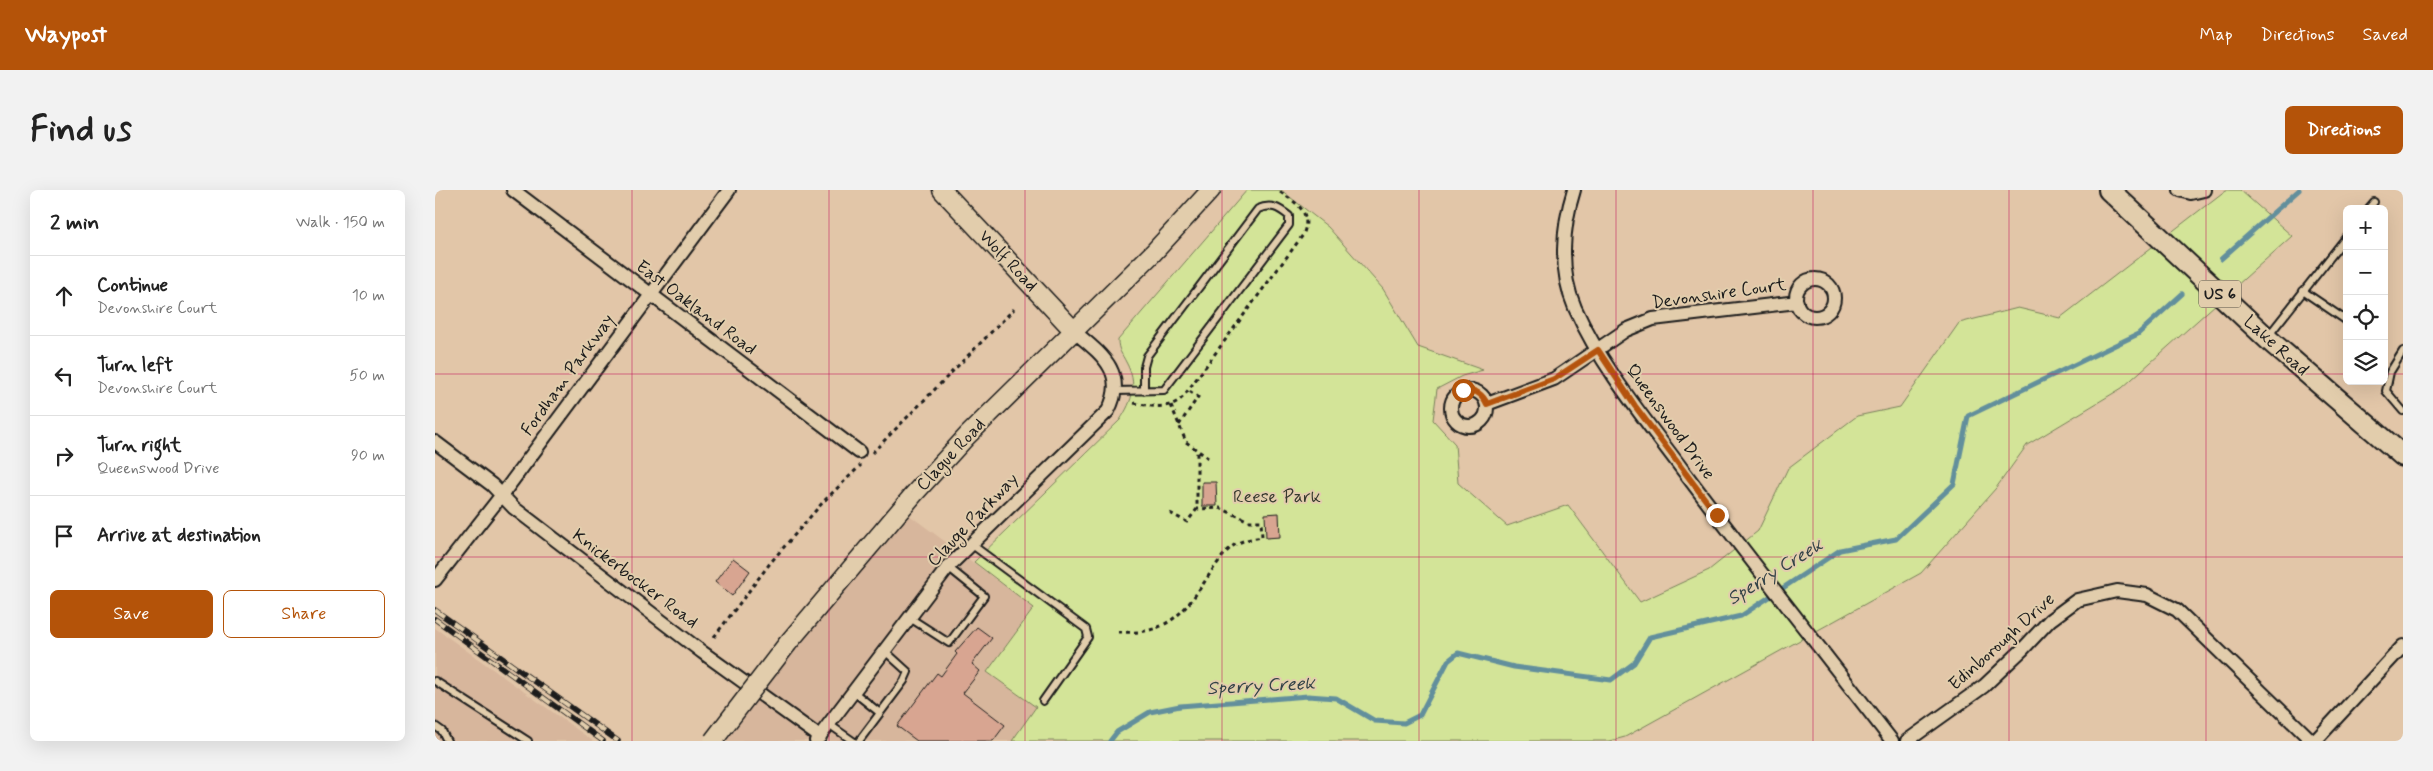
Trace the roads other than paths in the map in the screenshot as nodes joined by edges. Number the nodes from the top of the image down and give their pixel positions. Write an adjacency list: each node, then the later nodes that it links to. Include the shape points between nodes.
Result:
1 (513, 190): 13 (street, East Oakland Road)
2 (729, 190): 13 (street, Fordham Parkway)
3 (942, 190): 16 (main road, Wolf Road)
4 (1211, 190): 16 (main road, Clague Road)
5 (1574, 190): 18 (street, Queenswood Drive, via 1566,214 1564,266 1575,307)
6 (2109, 190): 17 (main road, Lake Road / US 6)
7 (2180, 190): 8 (street, via 2191,193)
8 (2204, 190)
9 (2373, 202): 10 (lane)
10 (2371, 205)
11 (2343, 241): 12 (lane)
12 (2303, 291): 15 (lane); 17 (lane)
13 (649, 294): 26 (street, East Oakland Road); 27 (street, Fordham Parkway)
14 (1797, 302): 18 (street, Devonshire Court, via 1653,319 1626,330)
15 (2343, 318)
16 (1075, 332): 20 (street, via 1111,366); 43 (main road, Clague Road, bridge, via 967,436 914,494 788,643)
17 (2266, 338): 25 (main road, Lake Road / US 6)
18 (1598, 350): 22 (street, Devonshire Court, via 1554,379); 46 (street, Queenswood Drive, via 1635,406)
19 (2403, 352): 23 (lane, via 2390,372 2386,391)
20 (1115, 391): 21 (lane); 28 (street, Clauge Parkway, via 1108,410)
21 (1145, 391): 21 (lane, via 1164,390 1289,225 1289,216 1277,207 1266,205 1258,209 1147,356)
22 (1487, 404)
23 (2403, 411)
24 (435, 442): 27 (street, Knickerbocker Road, via 492,485)
25 (2401, 450)
26 (859, 452)
27 (501, 496): 30 (street, Fordham Parkway); 40 (street, Knickerbocker Road)
28 (971, 544): 29 (street, Clauge Parkway); 36 (lane, via 1086,629 1088,637)
29 (948, 567): 31 (street, Clauge Parkway); 31 (lane, via 984,596 949,643)
30 (435, 580)
31 (910, 618): 33 (street, Clauge Parkway)
32 (2403, 646): 48 (street)
33 (885, 651): 35 (street, Clauge Parkway); 37 (lane, via 908,672)
34 (435, 680): 42 (lane)
35 (855, 693): 37 (lane); 38 (street, Clauge Parkway)
36 (1043, 701)
37 (880, 713): 45 (lane)
38 (830, 725): 40 (street, Clauge Parkway); 44 (lane)
39 (435, 726): 41 (lane)
40 (818, 739)
41 (447, 741)
42 (528, 741)
43 (713, 741)
44 (853, 741)
45 (859, 741)
46 (1892, 741)
47 (1907, 741): 48 (street, Edinborough Drive, via 1984,686 2050,620 2077,600 2117,591 2147,596 2177,610)
48 (2313, 741)

